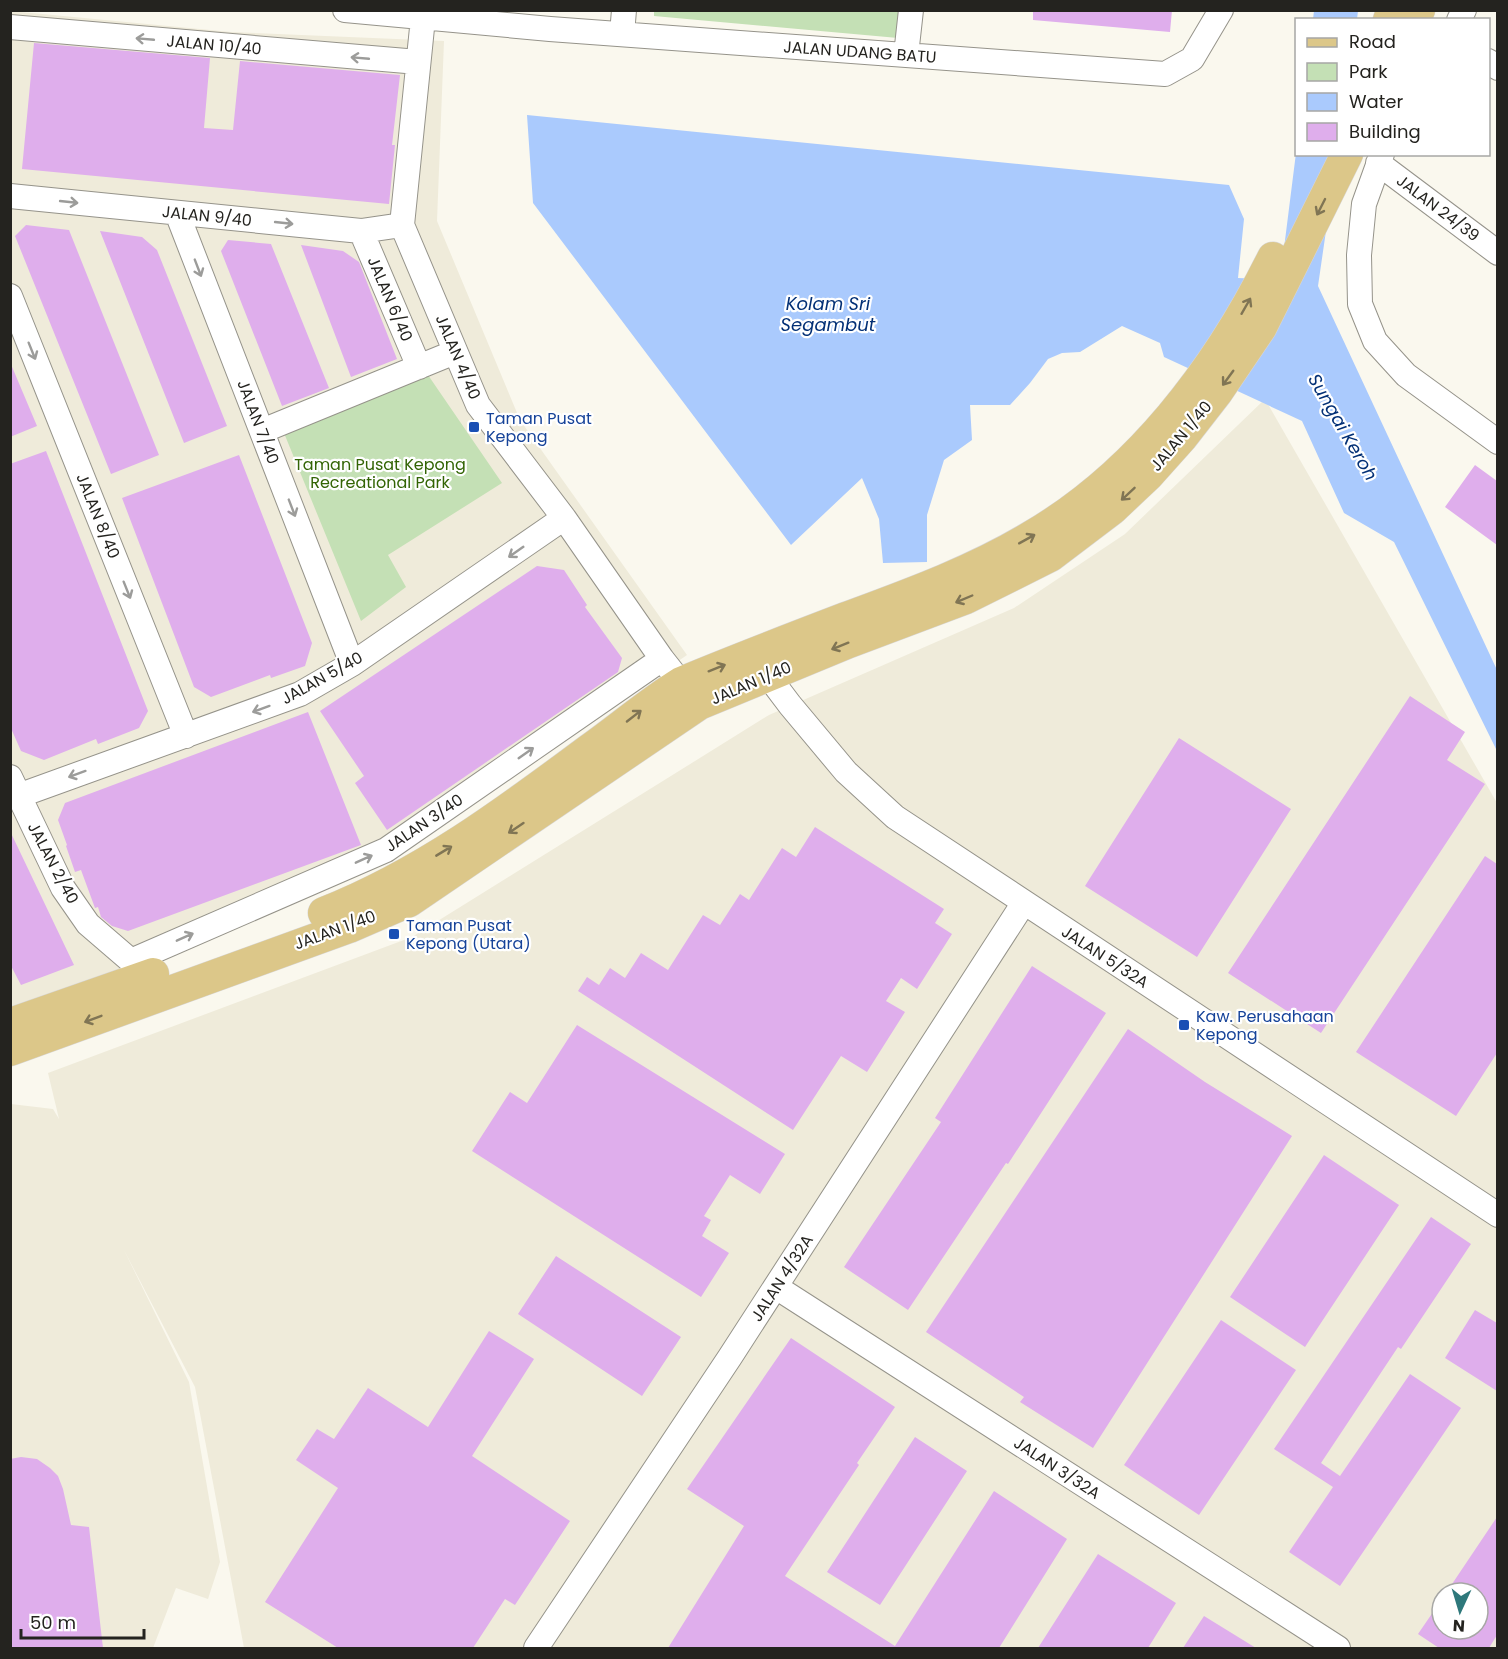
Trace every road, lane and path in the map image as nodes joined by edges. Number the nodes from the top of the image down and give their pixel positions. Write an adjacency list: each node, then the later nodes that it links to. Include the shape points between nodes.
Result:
1 (345, 10): 5 (street)
2 (911, 10): 8 (street)
3 (1221, 10): 8 (street, JALAN UDANG BATU, via 1192,59 1165,74)
4 (468, 16): 5 (street); 6 (street, JALAN UDANG BATU)
5 (423, 18): 9 (street, JALAN 4/40)
6 (623, 22): 8 (street, JALAN UDANG BATU)
7 (10, 27): 9 (street, JALAN 10/40, one-way to 7)
8 (906, 55)
9 (418, 62): 15 (street, JALAN 4/40)
10 (1322, 156): 21 (main road, JALAN 1/40, one-way to 10, via 1195,387 1268,268)
11 (1346, 156): 21 (main road, JALAN 1/40, one-way to 21, via 1261,327 1240,360)
12 (1380, 159): 17 (street, JALAN 24/39); 23 (street, via 1364,204 1359,255 1360,304 1375,341 1406,375)
13 (10, 196): 14 (street, JALAN 9/40, one-way to 14)
14 (177, 213): 16 (street, JALAN 9/40, one-way to 16); 22 (street, JALAN 7/40, one-way to 22)
15 (402, 225): 16 (street, JALAN 9/40); 19 (street, JALAN 4/40)
16 (361, 231): 20 (street, JALAN 6/40)
17 (1495, 245)
18 (10, 296): 28 (street, JALAN 8/40, one-way to 28)
19 (455, 352): 20 (street); 24 (street, JALAN 4/40, via 478,405)
20 (419, 367): 22 (street)
21 (1174, 430): 26 (main road, JALAN 1/40, via 1133,458 1065,515 1029,538)
22 (262, 432): 25 (street, JALAN 7/40, one-way to 25)
23 (1497, 442)
24 (564, 518): 25 (street, JALAN 5/40, one-way to 25); 27 (street, JALAN 4/40)
25 (352, 664): 28 (street, JALAN 5/40, one-way to 28, via 300,694)
26 (760, 664): 27 (main road, JALAN 1/40); 30 (street, JALAN 5/32A, via 846,772 895,817)
27 (681, 682): 31 (street, JALAN 3/40, one-way to 27, via 386,850); 31 (main road, JALAN 1/40, via 409,901 349,927)
28 (186, 736): 29 (street, JALAN 5/40, one-way to 29)
29 (14, 786): 31 (street, JALAN 2/40, via 63,888 88,924)
30 (1023, 904): 34 (street, JALAN 5/32A); 35 (street, JALAN 4/32A)
31 (140, 979): 32 (main road, JALAN 1/40); 33 (main road, JALAN 1/40, one-way to 33)
32 (10, 1024)
33 (10, 1050)
34 (1497, 1215)
35 (776, 1287): 36 (street, JALAN 4/32A); 37 (street, JALAN 3/32A)
36 (536, 1648)
37 (1338, 1648)

